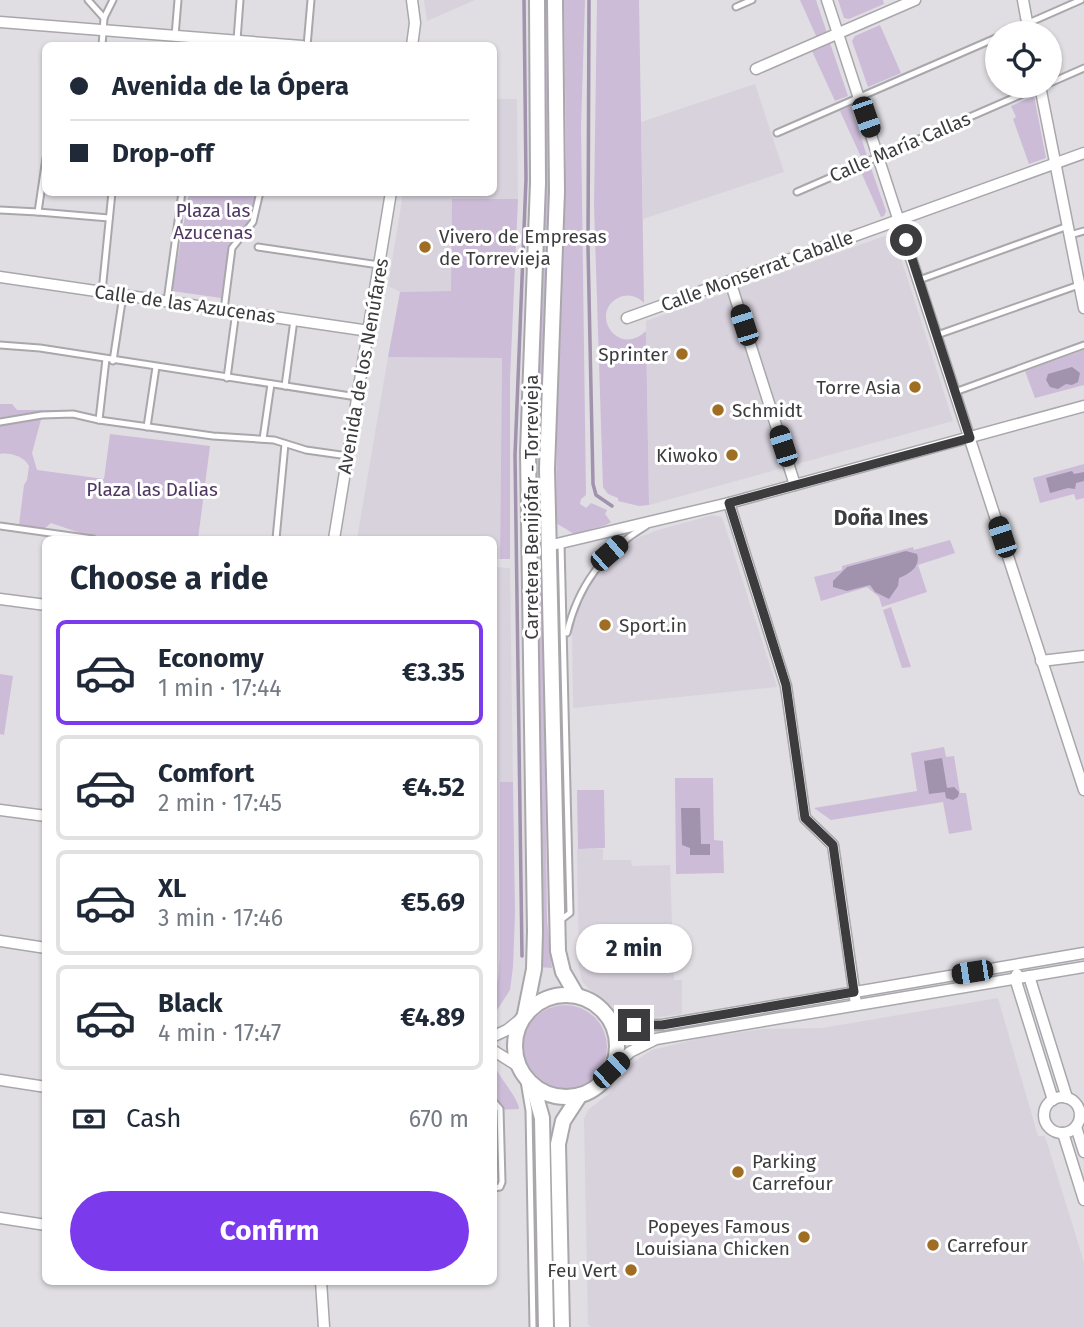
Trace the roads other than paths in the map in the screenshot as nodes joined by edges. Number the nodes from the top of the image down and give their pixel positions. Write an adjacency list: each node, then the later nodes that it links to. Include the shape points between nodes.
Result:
1 (88, 0): 15 (lane)
2 (113, 0): 15 (lane)
3 (178, 0): 21 (lane)
4 (240, 0): 22 (lane)
5 (310, 0): 26 (lane)
6 (412, 0): 27 (street)
7 (537, 0): 112 (main road, Carretera Benijófar - Torrevieja, via 538,183 528,452 535,931 533,980)
8 (555, 0): 92 (main road, Carretera Benijófar - Torrevieja, via 557,191 549,372)
9 (752, 0): 14 (lane)
10 (827, 0): 20 (street)
11 (915, 0): 20 (street)
12 (1023, 0): 16 (street)
13 (1081, 0): 17 (lane)
14 (736, 7)
15 (104, 18): 19 (lane)
16 (1027, 21)
17 (1043, 21)
18 (0, 22): 19 (street)
19 (103, 30): 21 (street); 23 (lane)
20 (838, 34): 30 (street); 32 (street)
21 (175, 36): 24 (street)
22 (237, 40): 24 (street); 25 (street)
23 (103, 42)
24 (209, 42)
25 (260, 42)
26 (305, 42)
27 (413, 42)
28 (985, 43): 32 (lane)
29 (1084, 68): 31 (lane, Calle María Callas)
30 (756, 69)
31 (1062, 77)
32 (859, 97): 35 (lane); 37 (street)
33 (1013, 98): 37 (lane, Calle María Callas)
34 (1045, 98): 38 (street)
35 (777, 133)
36 (1084, 153): 38 (street, Calle Monserrat Caballe)
37 (879, 156): 40 (lane, Calle María Callas); 48 (street)
38 (1055, 163): 48 (street, Calle Monserrat Caballe); 50 (street)
39 (42, 185): 46 (lane)
40 (797, 192)
41 (112, 196): 47 (lane)
42 (181, 196): 59 (lane)
43 (259, 196): 61 (lane, via 253,222 232,247)
44 (390, 196): 52 (street, Avenida de los Nenúfares)
45 (0, 210): 46 (lane)
46 (38, 212): 47 (lane)
47 (109, 218): 57 (lane)
48 (900, 220): 54 (street); 55 (street, Calle Monserrat Caballe)
49 (1084, 230): 50 (lane)
50 (1069, 231): 54 (lane); 56 (street)
51 (258, 247): 52 (lane)
52 (380, 265): 65 (street, Avenida de los Nenúfares)
53 (0, 277): 57 (street, Calle de las Azucenas)
54 (919, 280): 66 (street)
55 (730, 281): 63 (street, Calle Monserrat Caballe); 85 (street)
56 (1079, 285): 60 (street); 66 (lane)
57 (102, 292): 58 (street, Calle de las Azucenas)
58 (123, 295): 59 (street, Calle de las Azucenas); 70 (lane)
59 (167, 301): 61 (street, Calle de las Azucenas)
60 (1084, 309)
61 (224, 310): 62 (street, Calle de las Azucenas)
62 (236, 312): 64 (street, Calle de las Azucenas); 72 (lane)
63 (628, 318)
64 (294, 320): 65 (street, Calle de las Azucenas); 74 (lane)
65 (369, 331): 76 (street, Avenida de los Nenúfares)
66 (937, 335): 75 (street)
67 (0, 345): 69 (lane)
68 (1084, 345): 75 (lane)
69 (106, 359): 70 (lane); 78 (lane)
70 (113, 361): 71 (lane)
71 (156, 367): 72 (lane); 80 (lane)
72 (227, 378): 73 (lane)
73 (271, 384): 74 (lane); 82 (lane)
74 (285, 386): 76 (lane)
75 (955, 391): 81 (street)
76 (358, 397): 84 (street, Avenida de los Nenúfares)
77 (1084, 406): 81 (street)
78 (99, 420): 79 (lane, via 65,413); 80 (lane)
79 (0, 422)
80 (147, 427): 82 (lane)
81 (970, 438): 85 (street); 97 (street)
82 (263, 439): 83 (lane)
83 (285, 443): 84 (lane); 90 (lane)
84 (348, 456): 91 (street, Avenida de los Nenúfares)
85 (795, 485): 86 (street)
86 (729, 503): 87 (street); 109 (street, via 786,685 805,818 833,845)
87 (655, 520): 92 (street); 95 (lane, via 622,542 593,572 574,607)
88 (0, 526): 89 (lane)
89 (63, 536)
90 (276, 536)
91 (335, 536)
92 (554, 545): 95 (lane); 101 (main road, Carretera Benijófar - Torrevieja)
93 (0, 599): 94 (street)
94 (42, 604)
95 (565, 643): 101 (lane, via 570,913)
96 (1084, 656): 97 (street)
97 (1041, 661): 98 (street)
98 (1084, 790)
99 (0, 810): 100 (street)
100 (42, 815)
101 (556, 924): 110 (main road, Carretera Benijófar - Torrevieja, via 559,961)
102 (0, 941): 103 (street)
103 (42, 947)
104 (1084, 953): 105 (street)
105 (1023, 964): 108 (street); 109 (street)
106 (1084, 967): 107 (street)
107 (1029, 976): 108 (street); 121 (street)
108 (1015, 978): 111 (street); 122 (street)
109 (854, 992): 111 (street); 113 (street, via 662,1025)
110 (577, 996): 112 (main road, via 554,996 534,1005); 113 (main road, via 600,1008)
111 (856, 1004): 116 (street, via 656,1038 630,1052)
112 (524, 1016): 114 (street); 117 (main road, via 514,1045)
113 (610, 1020): 116 (main road, via 617,1050)
114 (497, 1035)
115 (497, 1053): 117 (street)
116 (611, 1070): 120 (main road, via 593,1090)
117 (525, 1076): 120 (main road, via 551,1095); 135 (lane, via 530,1119); 136 (main road, via 542,1118)
118 (0, 1080): 119 (street)
119 (42, 1086)
120 (580, 1095): 137 (main road, via 563,1121 558,1144)
121 (1067, 1098): 122 (street); 126 (street, via 1080,1110)
122 (1053, 1100): 127 (street, via 1045,1119 1052,1130)
123 (497, 1106): 125 (lane)
124 (497, 1127): 125 (lane)
125 (501, 1127): 129 (lane, via 502,1182)
126 (1076, 1127): 127 (street); 128 (street)
127 (1063, 1133): 130 (street)
128 (1084, 1152)
129 (497, 1188)
130 (1084, 1200)
131 (0, 1218): 132 (street)
132 (42, 1224)
133 (321, 1285): 134 (street)
134 (324, 1327)
135 (533, 1327)
136 (546, 1327)
137 (562, 1327)

